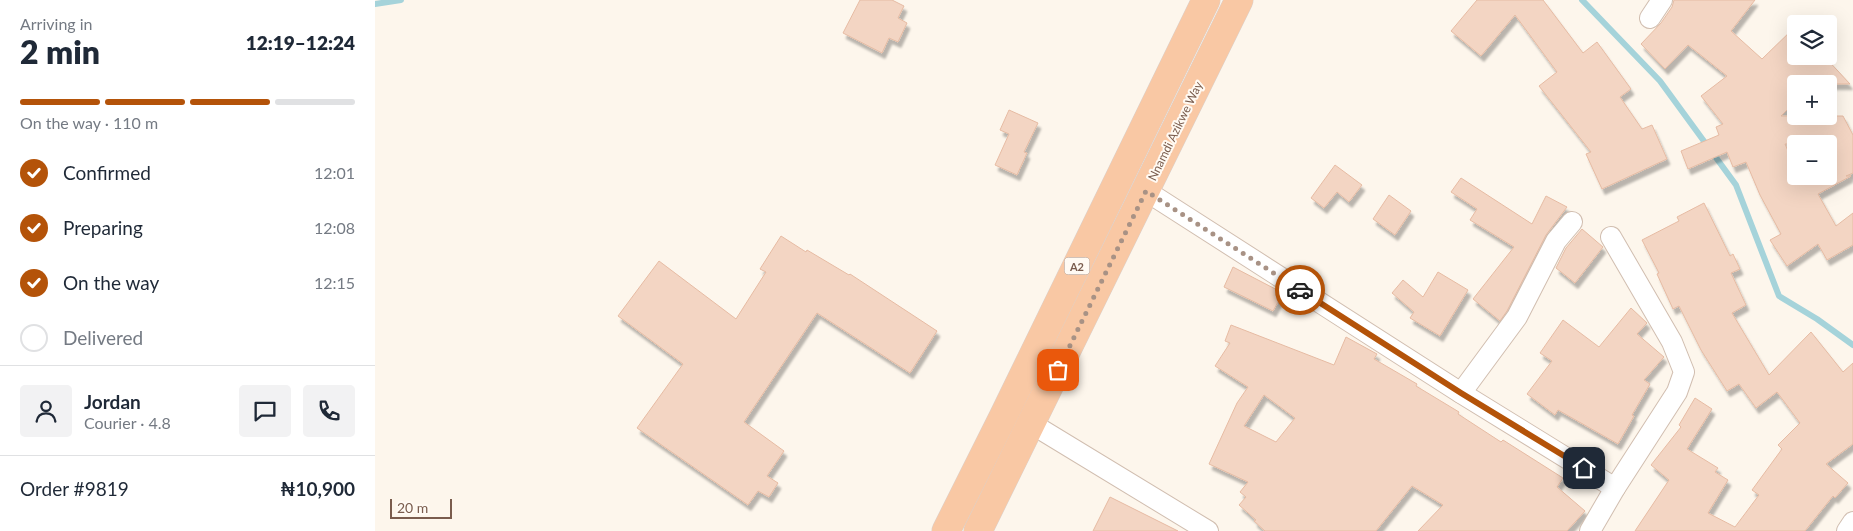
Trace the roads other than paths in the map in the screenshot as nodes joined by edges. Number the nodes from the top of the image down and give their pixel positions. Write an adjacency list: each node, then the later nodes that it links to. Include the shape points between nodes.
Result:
1 (1206, 0): 12 (highway, A2)
2 (1239, 0): 5 (highway, Nnamdi Azikwe Way / A2)
3 (1662, 0): 4 (street)
4 (1649, 18)
5 (1146, 191): 8 (street); 9 (highway, Nnamdi Azikwe Way / A2)
6 (1572, 222): 8 (street, via 1557,241 1517,317)
7 (1611, 237): 10 (street, via 1672,342 1684,372 1677,392)
8 (1461, 393): 10 (street)
9 (1032, 424): 13 (highway, Nnamdi Azikwe Way / A2); 14 (street)
10 (1615, 488): 15 (street)
11 (1853, 522): 16 (street)
12 (946, 531)
13 (978, 531)
14 (1208, 531)
15 (1590, 531)
16 (1847, 531)

